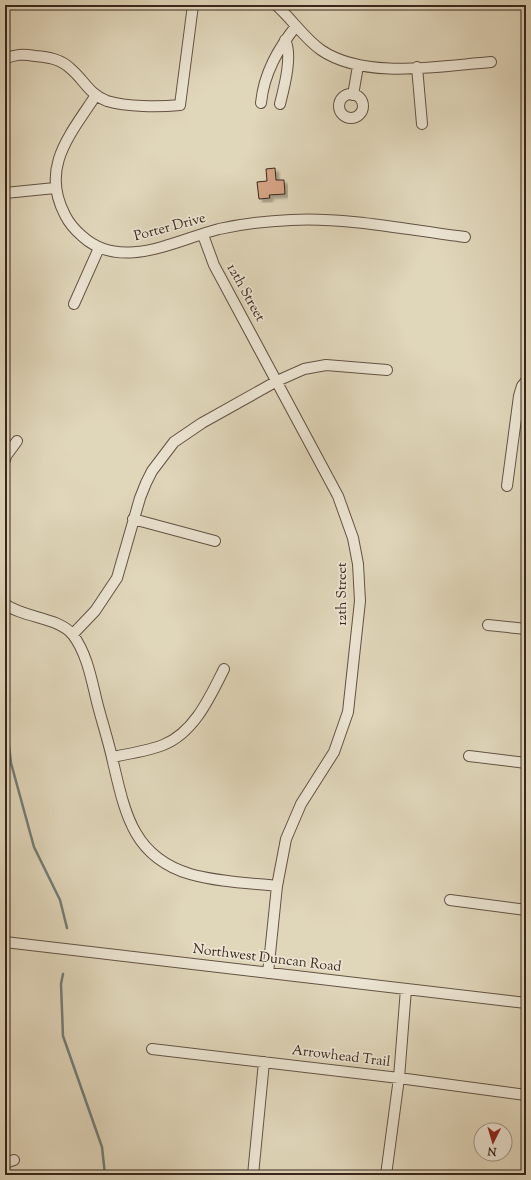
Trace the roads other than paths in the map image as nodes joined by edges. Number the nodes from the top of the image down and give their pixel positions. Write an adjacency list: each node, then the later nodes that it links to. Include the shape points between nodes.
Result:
1 (193, 5): 9 (street, via 180,105 120,103)
2 (276, 5): 3 (street)
3 (296, 26): 4 (street); 7 (street, via 321,50 336,59)
4 (285, 40): 11 (street, via 269,68); 12 (street, via 289,47)
5 (5, 59): 9 (street, via 20,54 50,58 71,68 87,89)
6 (491, 62): 8 (street)
7 (358, 66): 8 (street); 10 (street)
8 (417, 67): 13 (street)
9 (96, 95): 14 (street, Porter Drive, via 58,155)
10 (353, 95)
11 (261, 103)
12 (280, 104)
13 (422, 124)
14 (55, 188): 15 (street); 18 (street, Porter Drive, via 58,203 67,220 86,240)
15 (5, 193)
16 (203, 234): 17 (street, Porter Drive, via 248,224 311,219); 18 (street, Porter Drive, via 137,253 118,253); 22 (street, 12th Street, via 214,265)
17 (465, 237)
18 (99, 248): 19 (street)
19 (74, 304)
20 (387, 370): 22 (street, via 326,365 304,369)
21 (526, 380): 25 (street, via 519,396)
22 (277, 381): 26 (street, via 202,423 174,442 152,471); 36 (street, 12th Street, via 345,512 358,559 360,601 348,712 334,752 291,824 281,858)
23 (17, 441): 24 (street)
24 (5, 460)
25 (507, 486)
26 (134, 519): 27 (street); 31 (street, via 117,578 95,611)
27 (215, 541)
28 (5, 604): 31 (street, via 60,626)
29 (488, 625): 30 (street)
30 (526, 629)
31 (73, 634): 34 (street, via 86,659)
32 (224, 669): 34 (street, via 192,724 180,735 142,752)
33 (469, 756): 35 (street)
34 (112, 757): 36 (street, via 130,822 137,837 158,859 204,878)
35 (526, 763)
36 (277, 886): 40 (street, 12th Street)
37 (450, 900): 38 (street)
38 (526, 910)
39 (5, 942): 40 (street, Northwest Duncan Road)
40 (268, 973): 41 (street, Northwest Duncan Road)
41 (406, 989): 42 (street, Northwest Duncan Road); 45 (street)
42 (526, 1003)
43 (152, 1049): 44 (street, Arrowhead Trail)
44 (264, 1062): 45 (street, Arrowhead Trail); 47 (street)
45 (399, 1078): 46 (street, Arrowhead Trail); 48 (street)
46 (526, 1096)
47 (253, 1175)
48 (386, 1175)

